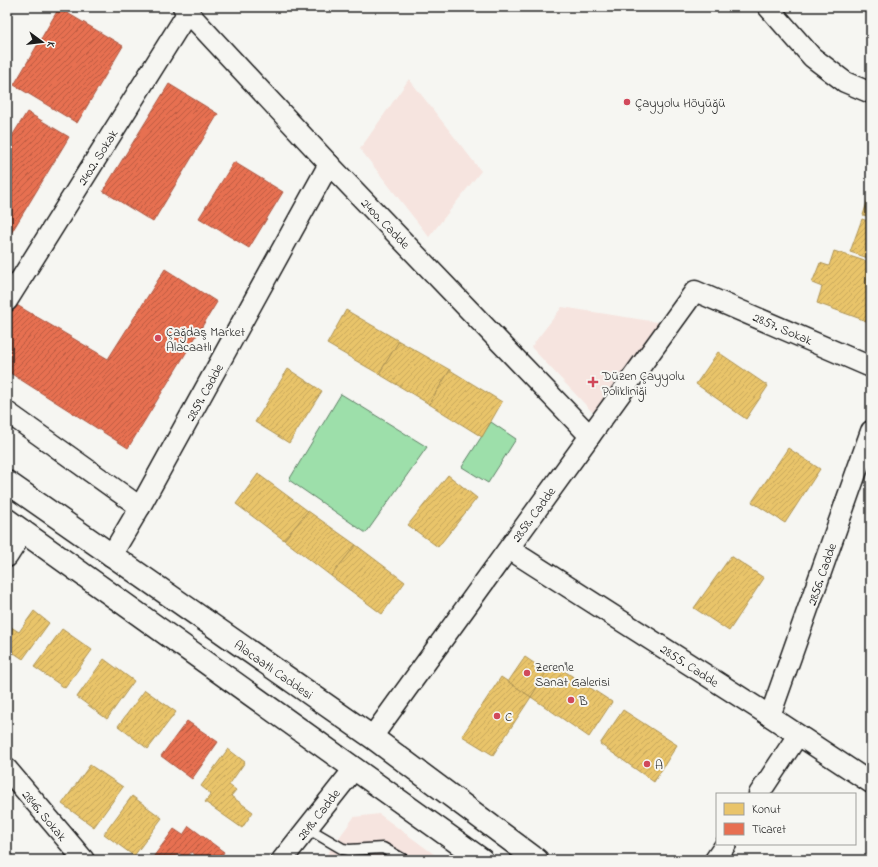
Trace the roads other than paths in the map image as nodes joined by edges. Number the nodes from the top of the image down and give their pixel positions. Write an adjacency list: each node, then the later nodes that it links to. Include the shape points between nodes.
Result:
1 (768, 7): 3 (street, via 812,57 845,82)
2 (186, 9): 4 (street, 2400. Cadde); 6 (street, 2402. Sokak)
3 (871, 93)
4 (329, 164): 10 (street, 2400. Cadde); 12 (street, 2859. Cadde)
5 (695, 292): 7 (street, 2857. Sokak); 10 (street, 2858. Cadde)
6 (7, 301)
7 (871, 367)
8 (7, 412): 12 (street)
9 (871, 431): 17 (street, 2856. Cadde)
10 (590, 436): 14 (street, 2858. Cadde)
11 (7, 482): 16 (main road, Alacaatlı Caddesi)
12 (140, 507): 16 (street, 2859. Cadde)
13 (15, 526): 15 (street); 21 (main road)
14 (509, 549): 17 (street, 2855. Cadde); 19 (street, 2858. Cadde)
15 (7, 556)
16 (111, 556): 19 (main road, Alacaatlı Caddesi)
17 (770, 716): 18 (street, 2855. Cadde)
18 (798, 735): 22 (street, 2855. Cadde); 23 (street)
19 (372, 737): 30 (main road, Alacaatlı Caddesi)
20 (7, 769): 26 (street, 2846. Sokak)
21 (354, 769): 24 (street, 2818. Cadde); 29 (main road)
22 (871, 783)
23 (760, 793)
24 (308, 828): 27 (street, 2818. Cadde); 28 (lane, via 342,849 383,848)
25 (725, 845): 31 (street)
26 (84, 860)
27 (282, 860)
28 (404, 860)
29 (482, 860)
30 (537, 860)
31 (715, 860)

